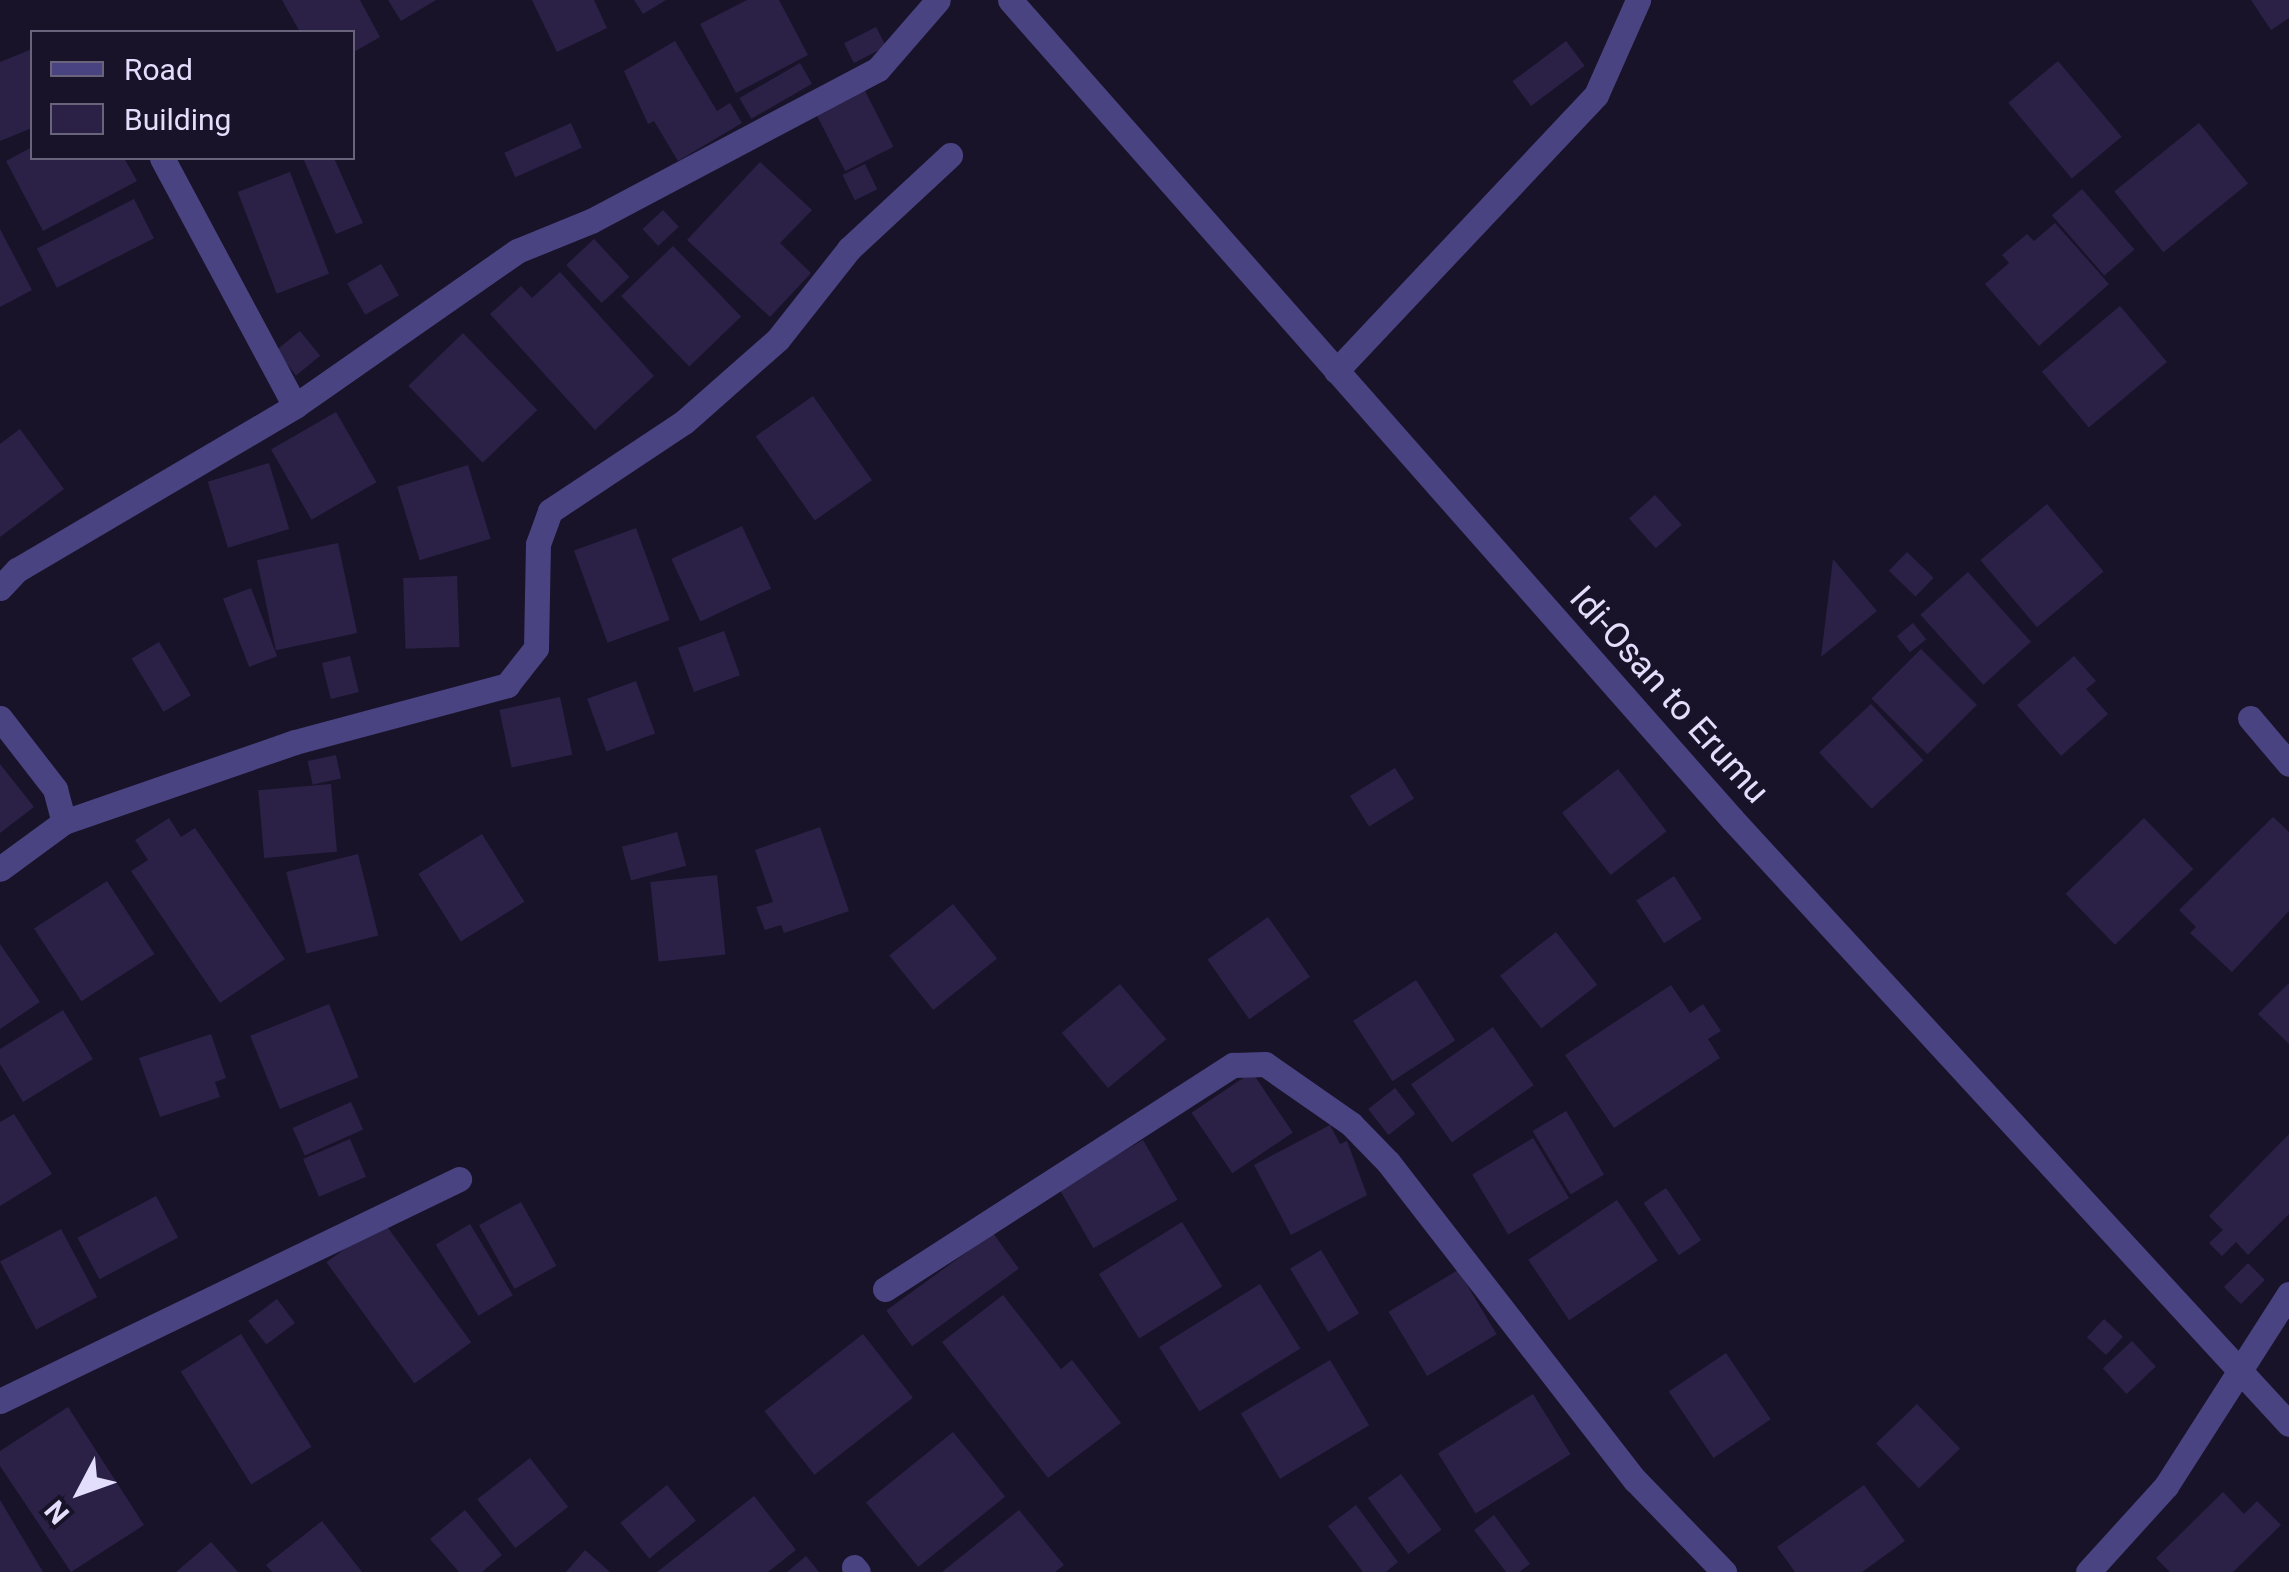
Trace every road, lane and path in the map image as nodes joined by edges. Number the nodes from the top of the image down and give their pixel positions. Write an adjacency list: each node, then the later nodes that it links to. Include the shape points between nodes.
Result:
1 (938, 0): 7 (street, via 878,69 591,220 517,251)
2 (1010, 0): 6 (street, Idi-Osan to Erumu)
3 (1638, 0): 6 (street, via 1596,95)
4 (950, 155): 12 (street, via 849,250 778,339 684,422 550,511 538,544 536,648 507,685 295,742)
5 (163, 160): 7 (street)
6 (1336, 371): 17 (street, Idi-Osan to Erumu, via 1732,820)
7 (294, 406): 8 (street, via 17,570)
8 (0, 588)
9 (0, 718): 12 (street, via 55,789)
10 (2250, 718): 11 (street)
11 (2289, 764)
12 (64, 822): 13 (street)
13 (0, 869)
14 (459, 1179): 18 (street)
15 (885, 1289): 20 (street, via 1146,1116 1234,1065 1265,1064 1351,1124 1388,1162 1635,1480)
16 (2289, 1294): 17 (street)
17 (2238, 1367): 19 (street, Idi-Osan to Erumu); 21 (street, via 2166,1486)
18 (0, 1401)
19 (2289, 1424)
20 (1724, 1572)
21 (2088, 1572)

